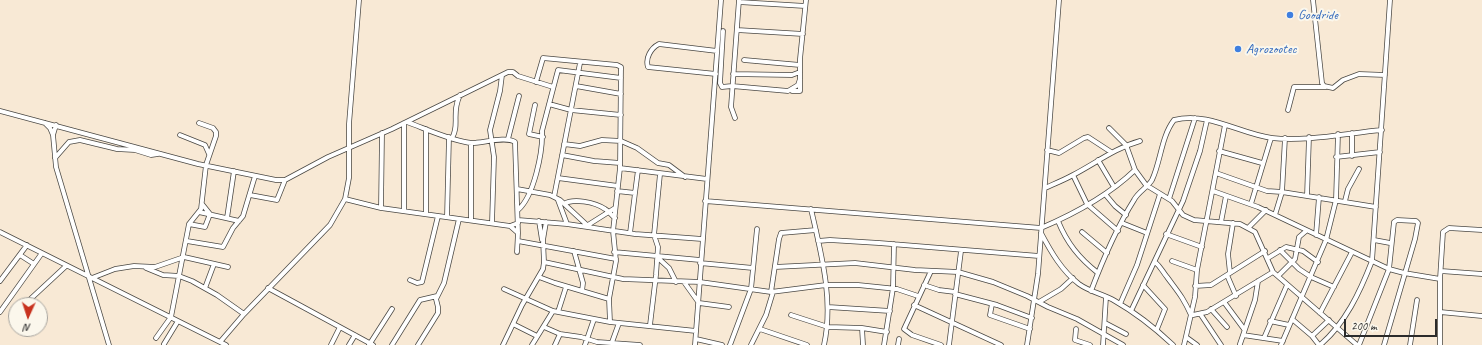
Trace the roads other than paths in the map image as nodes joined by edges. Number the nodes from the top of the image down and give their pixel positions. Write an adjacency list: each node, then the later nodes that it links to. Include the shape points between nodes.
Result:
1 (359, 0): 67 (street)
2 (721, 0): 12 (street)
3 (806, 0): 8 (street)
4 (1059, 0): 68 (street)
5 (1313, 0): 27 (street, via 1322,83)
6 (1390, 0): 21 (street)
7 (739, 1): 8 (street); 9 (street)
8 (805, 6): 11 (street)
9 (736, 30): 11 (street); 19 (street)
10 (723, 31): 25 (street, via 720,84 722,87)
11 (803, 34): 15 (street)
12 (717, 52): 18 (street); 18 (street, via 659,44 649,53 647,64 648,67)
13 (744, 60): 15 (street)
14 (580, 63): 17 (street); 22 (street, via 618,65 621,69); 23 (street, via 543,58)
15 (800, 65): 16 (street)
16 (800, 72): 19 (street, via 792,75); 25 (street, via 800,91)
17 (579, 73): 22 (street); 24 (street); 26 (street, via 558,70)
18 (716, 74): 93 (street)
19 (733, 74): 25 (street)
20 (502, 75): 23 (street, via 511,72); 28 (street); 62 (street, via 490,130)
21 (1385, 75): 27 (street, via 1362,73 1343,80 1333,88); 47 (street)
22 (621, 78): 29 (street)
23 (536, 82): 26 (street)
24 (576, 86): 29 (street); 33 (street)
25 (732, 86): 37 (street, via 731,107)
26 (553, 87): 31 (street)
27 (1326, 87): 34 (street, via 1294,87)
28 (460, 94): 41 (street); 54 (street, via 455,108 456,132)
29 (621, 94): 36 (street)
30 (519, 96): 59 (street)
31 (548, 104): 33 (street); 55 (street)
32 (535, 105): 55 (street, via 529,134)
33 (571, 110): 36 (street); 64 (street)
34 (1288, 110)
35 (0, 111): 42 (street)
36 (621, 115): 60 (street)
37 (735, 118)
38 (1195, 118): 39 (street); 95 (street, via 1172,121 1151,181); 113 (street)
39 (1207, 120): 44 (street); 128 (street, via 1200,152)
40 (199, 122): 74 (street, via 216,132)
41 (405, 122): 46 (street); 48 (street); 125 (street)
42 (45, 123): 43 (street); 53 (street)
43 (56, 125): 53 (street); 72 (street)
44 (1226, 125): 57 (street); 69 (street)
45 (1109, 128): 66 (street)
46 (426, 129): 51 (street); 133 (street)
47 (1382, 130): 49 (street); 71 (street)
48 (382, 133): 67 (street); 123 (street)
49 (1352, 133): 52 (street); 75 (street)
50 (180, 134): 74 (street, via 205,145)
51 (440, 134): 54 (street); 65 (street)
52 (1338, 134): 56 (street); 76 (street)
53 (53, 135): 77 (street)
54 (451, 137): 63 (street); 65 (street)
55 (543, 137): 101 (street)
56 (1309, 137): 58 (street); 109 (street)
57 (1271, 138): 58 (street); 80 (street)
58 (1285, 138): 103 (street)
59 (508, 139): 62 (street); 99 (street, via 516,144)
60 (621, 141): 64 (street, via 602,140 580,146); 79 (street); 91 (street, via 637,148 658,163 669,165)
61 (1140, 141): 66 (street)
62 (493, 142): 63 (street); 153 (street)
63 (471, 143): 141 (street)
64 (564, 144): 73 (street)
65 (449, 145): 137 (street)
66 (1126, 145): 70 (street); 85 (street)
67 (348, 148): 94 (street); 111 (street, via 349,178)
68 (1047, 150): 70 (street, via 1059,153 1088,137); 97 (street)
69 (1219, 151): 80 (street); 87 (street)
70 (1110, 152): 78 (street)
71 (1380, 152): 75 (street); 122 (street)
72 (161, 153): 77 (street, via 151,155 74,140); 81 (street)
73 (562, 155): 79 (street); 92 (street)
74 (209, 156): 81 (street)
75 (1352, 156): 76 (street)
76 (1336, 157): 114 (street)
77 (55, 158): 232 (street)
78 (1098, 160): 89 (street); 98 (street)
79 (620, 163): 82 (street)
80 (1262, 163): 96 (street)
81 (206, 165): 86 (street); 118 (street)
82 (620, 168): 84 (street); 100 (street)
83 (1359, 169): 117 (street, via 1348,188)
84 (638, 170): 88 (street); 104 (street)
85 (1135, 170): 95 (street); 98 (street)
86 (234, 171): 90 (street); 138 (street)
87 (1216, 173): 96 (street); 102 (street)
88 (660, 174): 91 (street); 172 (street)
89 (1074, 175): 97 (street); 120 (street)
90 (255, 176): 94 (street); 107 (street)
91 (685, 177): 93 (street)
92 (558, 178): 100 (street); 112 (street)
93 (707, 179): 115 (street)
94 (286, 180): 107 (street, via 277,200)
95 (1146, 185): 106 (street); 134 (street, via 1138,193)
96 (1255, 187): 103 (street); 121 (street)
97 (1045, 188): 163 (street)
98 (1112, 188): 105 (street); 116 (street)
99 (517, 189): 101 (street); 126 (street)
100 (618, 189): 104 (street); 124 (street)
101 (530, 190): 112 (street); 126 (street)
102 (1213, 191): 108 (street); 146 (street)
103 (1282, 192): 109 (street); 135 (street)
104 (635, 193): 169 (street)
105 (1105, 194): 116 (street); 120 (street)
106 (1160, 194): 113 (street); 170 (street)
107 (250, 195): 142 (street)
108 (1226, 196): 121 (street); 149 (street)
109 (1307, 196): 110 (street)
110 (1319, 197): 114 (street); 173 (street)
111 (346, 198): 123 (street); 251 (street, via 330,225)
112 (556, 198): 119 (street); 154 (street)
113 (1169, 199): 128 (street)
114 (1336, 200): 117 (street); 175 (street)
115 (705, 201): 127 (street); 174 (street)
116 (1110, 201): 134 (street)
117 (1345, 201): 122 (street)
118 (202, 204): 130 (street); 132 (street)
119 (564, 204): 131 (street, via 576,200 602,207); 156 (street)
120 (1086, 204): 145 (street); 164 (street)
121 (1251, 204): 129 (street)
122 (1376, 207): 176 (street)
123 (381, 208): 125 (street)
124 (616, 208): 131 (street); 139 (street)
125 (404, 210): 133 (street)
126 (518, 210): 147 (street)
127 (811, 210): 160 (street); 163 (street)
128 (1178, 210): 146 (street, via 1190,219); 171 (street)
129 (1266, 210): 135 (street); 158 (street)
130 (199, 212): 132 (street); 152 (street)
131 (608, 212): 139 (street); 156 (street)
132 (210, 214): 138 (street); 152 (street, via 204,227)
133 (426, 214): 136 (street)
134 (1126, 215): 150 (street)
135 (1275, 215): 165 (street)
136 (438, 216): 137 (street); 236 (street, via 422,282)
137 (447, 217): 140 (street)
138 (227, 218): 142 (street)
139 (615, 218): 162 (street)
140 (459, 219): 141 (street); 259 (street, via 446,275)
141 (471, 220): 153 (street)
142 (239, 221): 177 (street, via 222,248)
143 (533, 221): 144 (street); 147 (street); 157 (street)
144 (539, 221): 148 (street); 157 (street)
145 (1058, 221): 163 (street); 224 (street, via 1074,251)
146 (1207, 221): 149 (street); 184 (street)
147 (518, 222): 155 (street); 168 (street)
148 (546, 222): 154 (street); 180 (street)
149 (1221, 222): 151 (street)
150 (1122, 223): 164 (street); 170 (street)
151 (1233, 223): 158 (street); 226 (street)
152 (190, 224): 177 (street)
153 (492, 224): 155 (street)
154 (567, 224): 156 (street)
155 (510, 226): 168 (street)
156 (588, 226): 162 (street)
157 (538, 227): 180 (street)
158 (1249, 227): 189 (street, via 1260,238)
159 (757, 228): 216 (street)
160 (816, 230): 179 (street); 214 (street, via 781,233)
161 (1482, 230): 221 (street, via 1445,229)
162 (613, 231): 169 (street); 191 (street)
163 (1041, 231): 196 (street); 234 (street, via 1055,257)
164 (1118, 231): 194 (street)
165 (1306, 231): 173 (street); 187 (street, via 1299,237)
166 (0, 232): 183 (street)
167 (1082, 232): 194 (street)
168 (518, 233): 178 (street)
169 (630, 233): 172 (street)
170 (1147, 234): 272 (street, via 1138,265)
171 (1166, 234): 184 (street); 205 (street)
172 (654, 235): 174 (street); 198 (street, via 658,247)
173 (1316, 236): 175 (street)
174 (702, 239): 201 (street)
175 (1326, 240): 192 (street); 207 (street)
176 (1374, 240): 181 (street); 203 (street)
177 (187, 241): 197 (street)
178 (518, 241): 180 (street); 190 (street)
179 (818, 241): 182 (street); 210 (street)
180 (543, 243): 188 (street); 204 (street)
181 (1390, 243): 218 (street); 225 (street, via 1394,220 1418,222)
182 (894, 244): 185 (street); 215 (street)
183 (27, 246): 193 (street); 195 (street)
184 (1202, 247): 219 (street)
185 (961, 250): 196 (street); 222 (street)
186 (1280, 250): 187 (street, via 1285,247); 199 (street); 206 (street)
187 (1297, 250): 206 (street, via 1295,259); 207 (street, via 1303,251)
188 (574, 251): 200 (street); 217 (street)
189 (1265, 251): 199 (street); 226 (street)
190 (517, 252)
191 (614, 252): 198 (street); 200 (street)
192 (1352, 252): 203 (street); 249 (street)
193 (42, 253): 208 (street); 211 (street)
194 (1107, 253): 224 (street)
195 (20, 255): 208 (street); 237 (street)
196 (1039, 256): 268 (street)
197 (184, 257): 209 (street); 212 (street, via 166,264); 228 (street)
198 (657, 257): 201 (street); 238 (street); 240 (street, via 669,268)
199 (1268, 258): 223 (street)
200 (616, 259): 233 (street)
201 (700, 261): 216 (street); 242 (street)
202 (1172, 261): 219 (street)
203 (1372, 261): 218 (street); 309 (street)
204 (544, 262): 217 (street); 230 (street)
205 (1155, 262): 245 (street); 287 (street, via 1181,294)
206 (1291, 262): 229 (street); 231 (street)
207 (1318, 262): 231 (street)
208 (34, 264): 281 (street)
209 (214, 264): 213 (street); 250 (street)
210 (822, 265): 214 (street); 215 (street, via 855,263); 243 (street)
211 (66, 266): 232 (street); 262 (street)
212 (146, 267): 228 (street, via 168,276); 232 (street, via 115,269)
213 (228, 267)
214 (775, 267): 257 (street)
215 (894, 267): 220 (street); 253 (street)
216 (753, 268): 254 (street)
217 (580, 269): 233 (street); 255 (street)
218 (1389, 269): 225 (street); 368 (street)
219 (1197, 270): 248 (street)
220 (931, 271): 222 (street); 244 (street)
221 (1441, 271): 227 (street); 235 (street)
222 (958, 272): 258 (street); 268 (street, via 999,284)
223 (1273, 272): 229 (street); 239 (street)
224 (1098, 273): 256 (street)
225 (1404, 273): 235 (street); 369 (street)
226 (1228, 274): 248 (street, via 1208,286); 261 (street)
227 (1482, 274)
228 (179, 276): 250 (street); 290 (street)
229 (1278, 276): 246 (street)
230 (539, 277): 247 (street); 265 (street)
231 (1311, 277): 249 (street); 264 (street)
232 (90, 278): 290 (street); 336 (street)
233 (613, 278): 238 (street); 266 (street)
234 (1073, 278): 256 (street); 268 (street, via 1061,289)
235 (1440, 279): 283 (street)
236 (410, 280)
237 (0, 281)
238 (656, 281): 240 (street); 302 (street)
239 (1258, 281): 261 (street); 314 (street)
240 (676, 282): 241 (street)
241 (684, 282): 242 (street); 270 (street)
242 (700, 282): 254 (street); 270 (street)
243 (826, 285): 253 (street); 257 (street); 275 (street)
244 (924, 285): 258 (street); 260 (street)
245 (1143, 285): 280 (street); 313 (street, via 1165,309)
246 (1287, 285): 264 (street); 294 (street)
247 (566, 286): 255 (street); 282 (street)
248 (1195, 286): 287 (street)
249 (1334, 287): 284 (street)
250 (205, 288): 285 (street)
251 (268, 288): 285 (street); 304 (street)
252 (504, 288): 265 (street)
253 (894, 288): 260 (street); 279 (street)
254 (751, 289): 257 (street); 349 (street)
255 (582, 291): 266 (street)
256 (1091, 291): 263 (street)
257 (772, 292): 310 (street)
258 (955, 293): 271 (street); 297 (street)
259 (436, 296): 340 (street, via 420,300); 341 (street, via 438,313)
260 (918, 296): 273 (street)
261 (1236, 296): 269 (street)
262 (33, 297)
263 (1106, 297): 272 (street); 300 (street)
264 (1302, 297): 284 (street); 293 (street)
265 (526, 300): 278 (street); 301 (street)
266 (609, 300): 298 (street)
267 (1418, 300): 370 (street)
268 (1037, 301): 291 (street); 320 (street, via 1078,319)
269 (1224, 302): 277 (street); 314 (street)
270 (699, 304): 274 (street); 315 (street)
271 (992, 304): 291 (street); 311 (street, via 990,315)
272 (1120, 304): 280 (street)
273 (914, 305): 297 (street); 356 (street, via 904,330)
274 (729, 307)
275 (828, 307): 279 (street); 306 (street)
276 (392, 309): 332 (street)
277 (1212, 309): 288 (street); 307 (street)
278 (553, 311): 282 (street); 305 (street)
279 (890, 311): 316 (street)
280 (1132, 311): 313 (street)
281 (0, 312)
282 (558, 312): 292 (street)
283 (1440, 312): 289 (street); 371 (street)
284 (1320, 313): 295 (street)
285 (244, 314): 330 (street)
286 (791, 315): 306 (street)
287 (1191, 315): 288 (street); 324 (street)
288 (1201, 315): 366 (street)
289 (1482, 316)
290 (171, 317): 296 (street); 325 (street)
291 (1032, 318): 311 (street)
292 (594, 319): 298 (street); 326 (street)
293 (1292, 319): 303 (street); 323 (street)
294 (1270, 320): 303 (street); 327 (street)
295 (1329, 320): 309 (street); 323 (street)
296 (178, 321): 330 (street); 331 (street)
297 (951, 321): 357 (street); 358 (street)
298 (610, 322): 299 (street)
299 (619, 323): 302 (street); 333 (street)
300 (1105, 323): 318 (street); 320 (street)
301 (514, 324): 322 (street); 342 (street)
302 (650, 325): 315 (street)
303 (1289, 325): 335 (street)
304 (340, 327): 319 (street); 338 (street)
305 (544, 327): 317 (street); 322 (street)
306 (828, 327): 308 (street); 352 (street)
307 (1227, 327)
308 (862, 328): 316 (street); 353 (street)
309 (1338, 328): 367 (street); 368 (street)
310 (760, 329): 350 (street); 351 (street)
311 (1030, 329): 359 (street)
312 (1076, 329): 360 (street, via 1075,340)
313 (1157, 329): 363 (street)
314 (1244, 329): 321 (street)
315 (696, 331): 328 (street)
316 (886, 332): 354 (street)
317 (560, 334): 326 (street); 344 (street)
318 (1126, 334)
319 (355, 335): 332 (street); 339 (street)
320 (1104, 335): 361 (street); 362 (street)
321 (1242, 335): 327 (street); 334 (street)
322 (537, 336): 343 (street)
323 (1312, 336): 367 (street)
324 (1186, 337): 364 (street); 365 (street)
325 (156, 338)
326 (586, 338): 333 (street); 345 (street)
327 (1264, 338): 335 (street)
328 (696, 339): 347 (street); 348 (street)
329 (899, 339): 355 (street)
330 (220, 342): 337 (street)
331 (164, 344)
332 (370, 344)
333 (611, 344): 346 (street)
334 (1240, 344)
335 (1283, 344)
336 (109, 345)
337 (226, 345)
338 (331, 345)
339 (349, 345)
340 (392, 345)
341 (418, 345)
342 (503, 345)
343 (532, 345)
344 (555, 345)
345 (585, 345)
346 (640, 345)
347 (694, 345)
348 (722, 345)
349 (730, 345)
350 (752, 345)
351 (808, 345)
352 (824, 345)
353 (863, 345)
354 (884, 345)
355 (898, 345)
356 (941, 345)
357 (949, 345)
358 (1001, 345)
359 (1027, 345)
360 (1090, 345)
361 (1103, 345)
362 (1123, 345)
363 (1172, 345)
364 (1184, 345)
365 (1197, 345)
366 (1221, 345)
367 (1320, 345)
368 (1358, 345)
369 (1384, 345)
370 (1410, 345)
371 (1440, 345)

